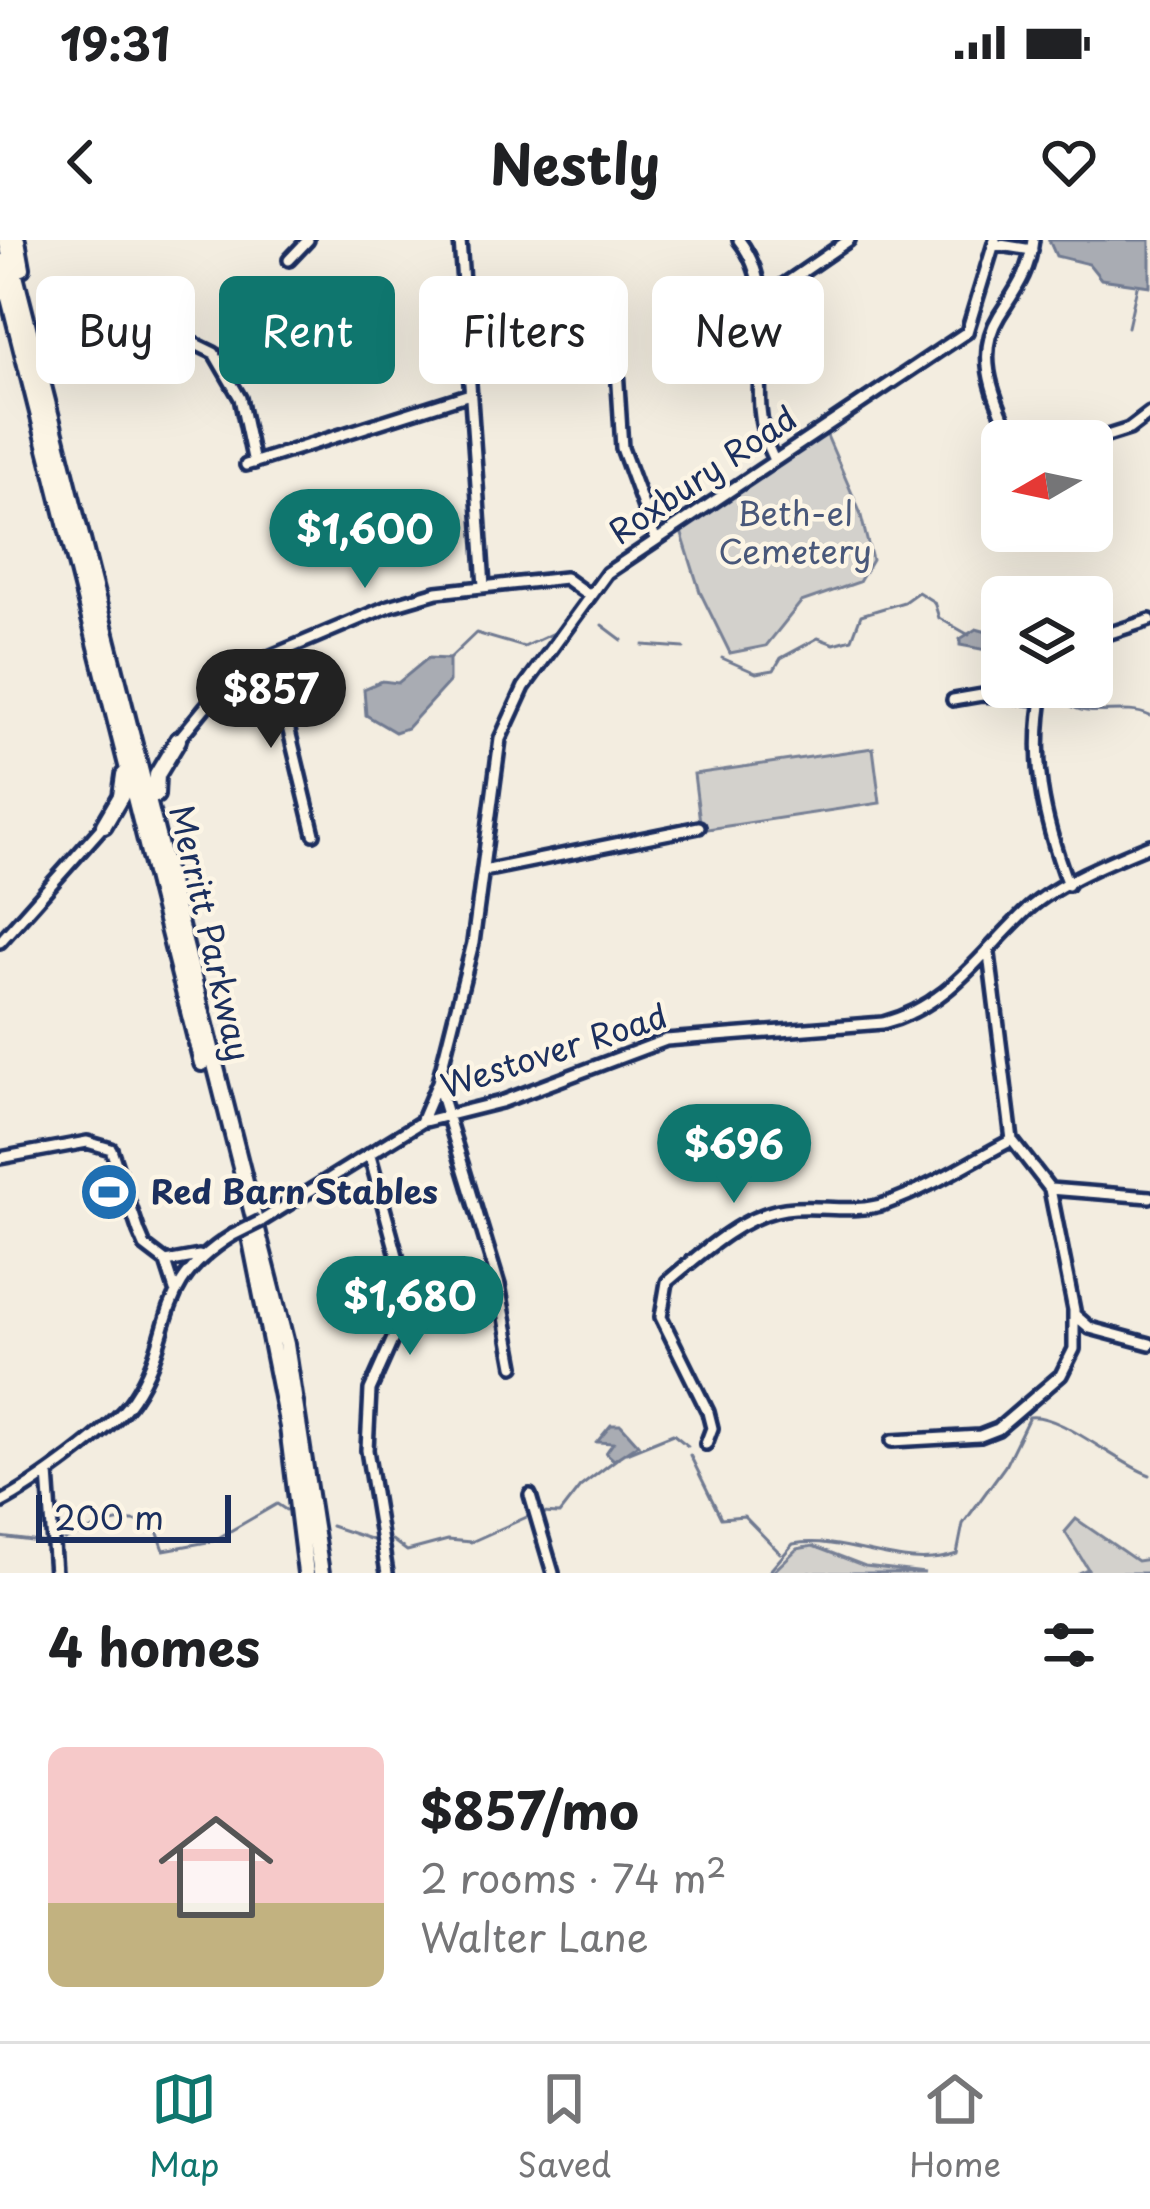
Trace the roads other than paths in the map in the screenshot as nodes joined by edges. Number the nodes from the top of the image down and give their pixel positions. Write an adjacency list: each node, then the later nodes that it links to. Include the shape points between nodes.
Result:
1 (6, 240): 13 (highway, Merritt Parkway)
2 (17, 240): 13 (highway)
3 (308, 240): 9 (street)
4 (460, 240): 17 (street)
5 (739, 240): 11 (street)
6 (849, 240): 12 (street)
7 (994, 242): 8 (street); 21 (street, Roxbury Road, via 967,332)
8 (1032, 245): 19 (street, via 1018,292 997,318 986,367)
9 (289, 260)
10 (0, 262): 33 (highway, Merritt Parkway)
11 (755, 276)
12 (796, 276)
13 (34, 338): 31 (highway, Merritt Parkway)
14 (195, 344): 17 (street, via 214,353 239,398 250,464)
15 (618, 384): 22 (street, via 622,448)
16 (757, 384): 21 (street)
17 (470, 394): 23 (street)
18 (1150, 413): 20 (street)
19 (1005, 420)
20 (1113, 433)
21 (773, 458): 22 (street, Roxbury Road)
22 (655, 538): 24 (street, Roxbury Road)
23 (484, 586): 24 (street, via 565,578); 27 (street, via 389,606)
24 (590, 596): 39 (street, Roxbury Road, via 506,722)
25 (1150, 620): 26 (street)
26 (1113, 632)
27 (271, 656): 32 (street, via 220,689); 37 (street)
28 (981, 695): 29 (street)
29 (953, 700)
30 (1043, 708): 40 (street, via 1040,805)
31 (135, 736): 32 (highway, via 152,749); 36 (highway, Merritt Parkway)
32 (178, 740): 36 (highway, via 157,775)
33 (124, 752): 34 (highway, via 122,796); 36 (highway, Merritt Parkway)
34 (104, 825): 36 (highway, via 125,819); 41 (street)
35 (699, 827): 39 (street)
36 (151, 828): 65 (highway, Merritt Parkway, via 251,1242 288,1427); 66 (highway, Merritt Parkway, via 286,1345)
37 (314, 834)
38 (1150, 845): 40 (street, Westover Road)
39 (483, 871): 43 (street, Roxbury Road)
40 (1067, 885): 42 (street, Westover Road, via 1029,909)
41 (0, 941)
42 (988, 954): 44 (street, Westover Road, via 909,1016 685,1035); 46 (street)
43 (438, 1082): 44 (street); 45 (street, Roxbury Road)
44 (449, 1117): 45 (street, Westover Road); 58 (street)
45 (421, 1123): 47 (street)
46 (1012, 1140): 49 (street); 60 (street, via 885,1204 764,1216 667,1282 661,1317 708,1412)
47 (370, 1156): 51 (street, bridge); 67 (street, via 405,1286 403,1316 370,1390 367,1450)
48 (0, 1158): 52 (street, via 87,1142 112,1149 145,1246)
49 (1050, 1189): 50 (street); 54 (street)
50 (1150, 1197)
51 (200, 1256): 52 (street); 53 (street)
52 (166, 1262): 53 (street)
53 (175, 1290): 61 (street, via 133,1400)
54 (1075, 1315): 55 (street); 56 (street)
55 (1092, 1329): 56 (street); 57 (street)
56 (1075, 1340): 59 (street, via 1061,1375 998,1429)
57 (1150, 1344)
58 (514, 1366)
59 (892, 1441)
60 (706, 1444)
61 (48, 1473): 63 (street); 64 (street)
62 (530, 1495): 68 (street)
63 (0, 1503)
64 (56, 1573)
65 (306, 1573)
66 (320, 1573)
67 (386, 1573)
68 (553, 1573)

